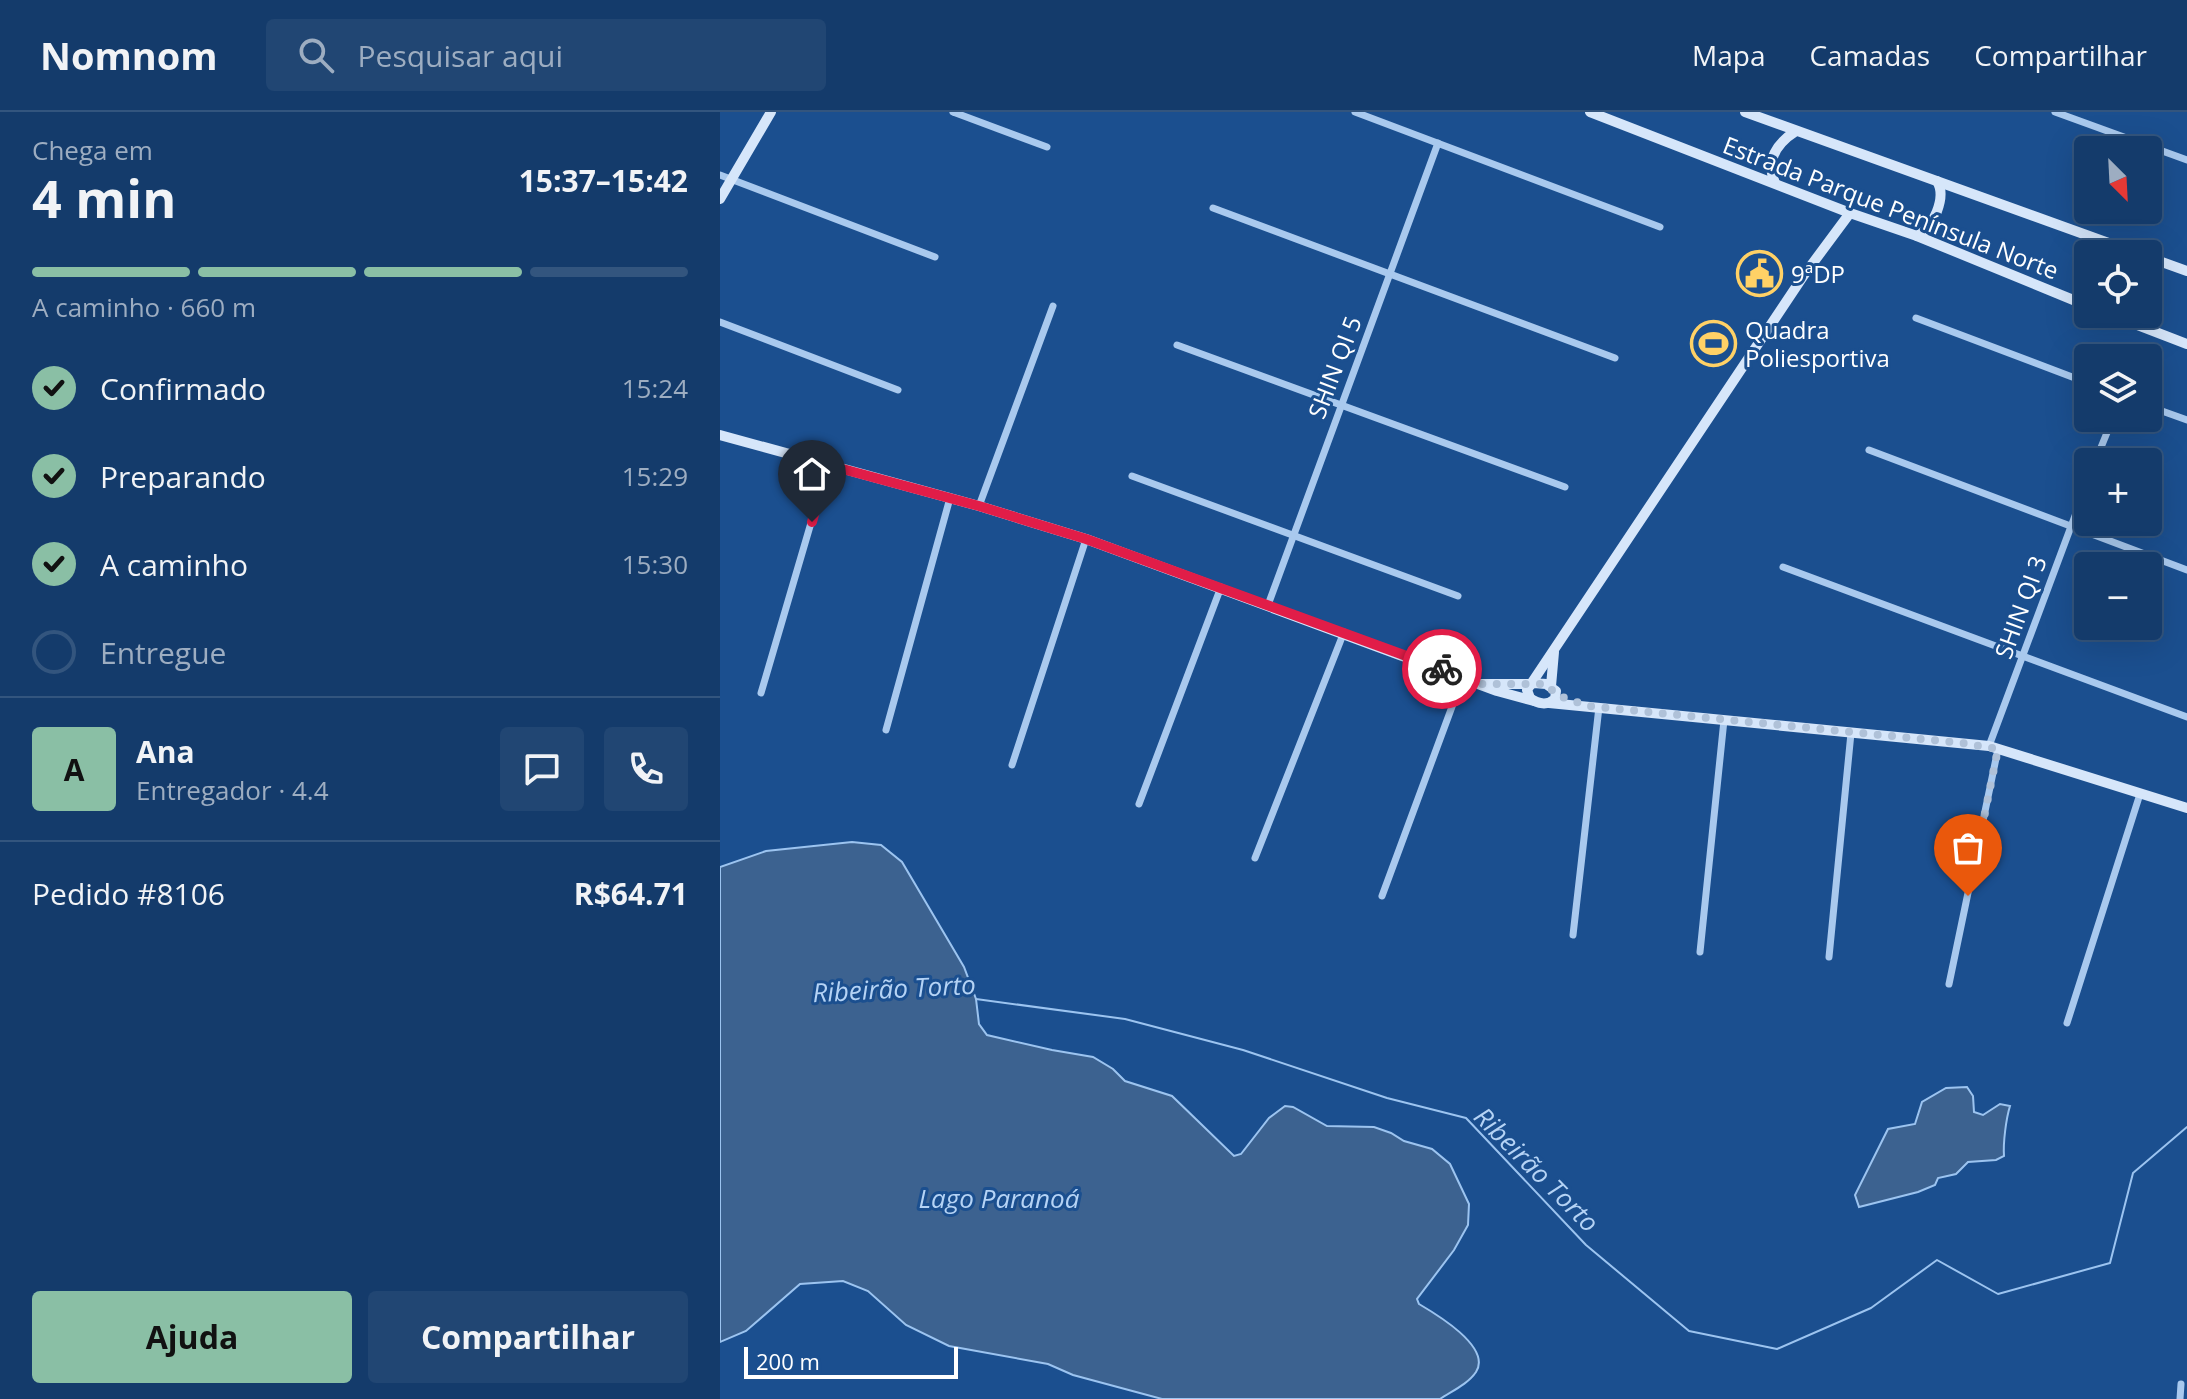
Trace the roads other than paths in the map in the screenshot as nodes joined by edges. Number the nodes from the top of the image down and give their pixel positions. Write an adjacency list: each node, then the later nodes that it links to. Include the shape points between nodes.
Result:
1 (771, 112): 12 (street)
2 (953, 112): 9 (street)
3 (1355, 112): 8 (street)
4 (1590, 112): 14 (street, Estrada Parque Península Norte)
5 (1745, 112): 7 (street, Estrada Parque Península Norte)
6 (2055, 112): 10 (street)
7 (1796, 131): 13 (street, Estrada Parque Península Norte); 14 (street, via 1774,154)
8 (1438, 143): 18 (street); 24 (street, SHIN QI 5)
9 (1047, 147)
10 (2187, 160)
11 (720, 175): 12 (street)
12 (732, 179): 15 (street); 21 (street)
13 (1937, 181): 19 (street, via 1941,193 1930,227); 20 (street, Estrada Parque Península Norte)
14 (1775, 183): 17 (street, Estrada Parque Península Norte)
15 (720, 199)
16 (1213, 208): 24 (street)
17 (1845, 211): 19 (street, Estrada Parque Península Norte); 55 (street)
18 (1660, 227)
19 (1917, 236): 25 (street, Estrada Parque Península Norte)
20 (2100, 240)
21 (935, 257)
22 (2162, 262): 23 (street)
23 (2187, 271)
24 (1391, 272): 32 (street); 35 (street, SHIN QI 5)
25 (2074, 300)
26 (1053, 306): 44 (street)
27 (1916, 318): 33 (street)
28 (720, 322): 34 (street)
29 (2145, 328): 30 (street)
30 (2187, 344)
31 (1177, 345): 35 (street)
32 (1615, 358)
33 (2074, 378)
34 (898, 390)
35 (1341, 405): 42 (street); 47 (street, SHIN QI 5)
36 (2162, 411): 37 (street)
37 (2187, 420)
38 (720, 435): 40 (street)
39 (1869, 450): 46 (street)
40 (828, 465): 43 (street); 60 (street)
41 (1132, 476): 47 (street)
42 (1565, 487)
43 (950, 498): 44 (street); 66 (street)
44 (979, 506): 48 (street)
45 (2074, 517): 46 (street, SHIN QI 3)
46 (2071, 525): 50 (street); 56 (street, SHIN QI 3)
47 (1293, 535): 52 (street); 53 (street, SHIN QI 5)
48 (1086, 539): 51 (street); 69 (street)
49 (1783, 567): 56 (street)
50 (2187, 570)
51 (1221, 587): 53 (street); 71 (street)
52 (1458, 596)
53 (1268, 605): 54 (street)
54 (1344, 632): 57 (street); 73 (street)
55 (1554, 652): 59 (street); 61 (street)
56 (2024, 656): 64 (street); 68 (street, SHIN QI 3)
57 (1463, 677): 58 (street); 74 (street)
58 (1480, 684): 59 (street); 62 (street)
59 (1533, 684): 61 (street); 62 (street, via 1527,695)
60 (761, 693)
61 (1552, 695): 62 (street); 63 (street)
62 (1534, 701)
63 (1593, 707): 65 (street); 75 (street)
64 (2187, 717)
65 (1724, 720): 67 (street); 76 (street)
66 (886, 730)
67 (1851, 733): 68 (street); 77 (street)
68 (1994, 748): 70 (street); 78 (street, SHIN QI 3)
69 (1012, 765)
70 (2140, 794): 72 (street); 79 (street)
71 (1139, 804)
72 (2187, 808)
73 (1255, 858)
74 (1382, 896)
75 (1573, 935)
76 (1700, 952)
77 (1829, 957)
78 (1949, 984)
79 (2067, 1023)
80 (2181, 1384): 81 (street)
81 (2180, 1399)

